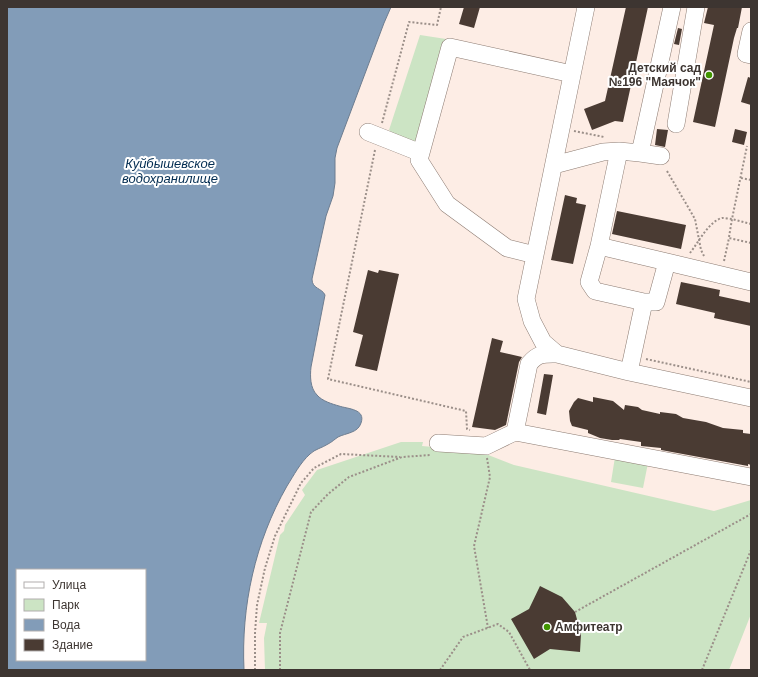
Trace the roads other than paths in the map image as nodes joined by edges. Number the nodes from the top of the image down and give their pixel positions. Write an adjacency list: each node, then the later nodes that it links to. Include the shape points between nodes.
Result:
1 (586, 7): 6 (lane)
2 (672, 7): 11 (lane)
3 (696, 7): 7 (lane)
4 (751, 32): 5 (lane, via 746,54)
5 (751, 55)
6 (572, 74): 10 (lane, via 450,47); 13 (lane)
7 (676, 124)
8 (373, 134): 10 (lane)
9 (614, 145): 11 (lane); 13 (lane, via 603,152); 14 (lane)
10 (421, 153): 15 (lane, via 419,160 446,204 507,248)
11 (640, 153): 12 (lane)
12 (664, 163)
13 (554, 165): 15 (lane)
14 (599, 246): 16 (lane); 18 (lane, via 589,282 595,291)
15 (535, 255): 19 (lane, via 526,299 532,321 543,342)
16 (671, 263): 17 (lane); 18 (lane, via 656,302)
17 (751, 282)
18 (644, 302): 20 (lane)
19 (557, 354): 20 (lane); 22 (lane, via 535,357 529,364)
20 (629, 372): 21 (lane)
21 (751, 398)
22 (515, 432): 23 (lane, via 486,446); 24 (lane)
23 (438, 443)
24 (751, 477)

